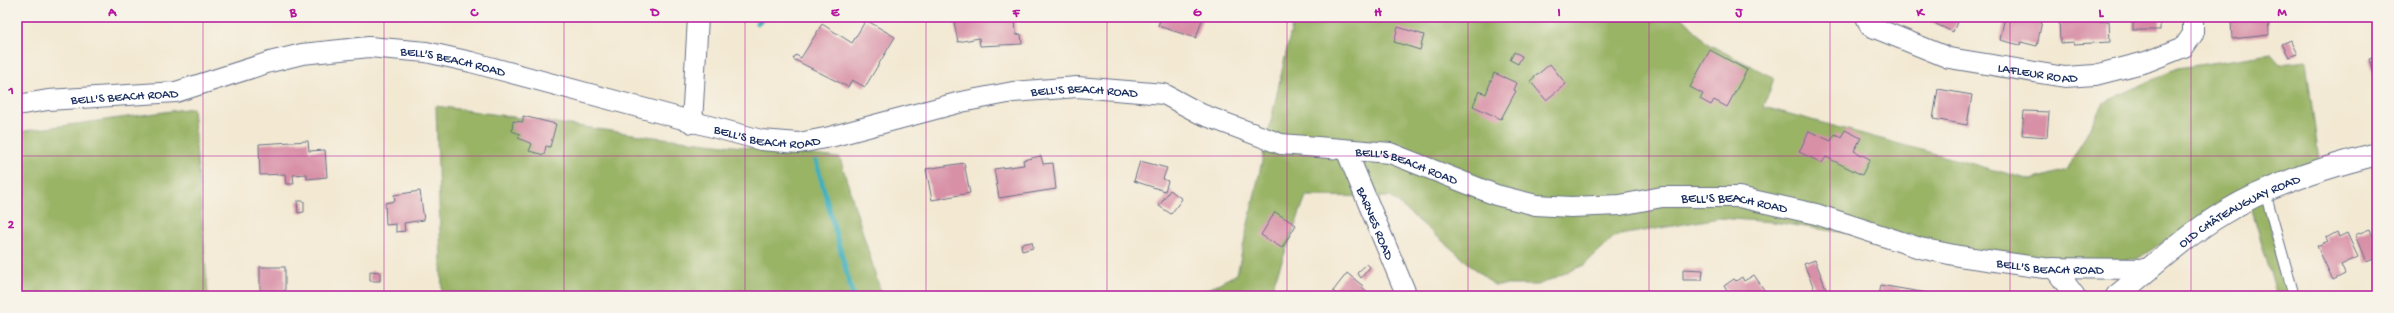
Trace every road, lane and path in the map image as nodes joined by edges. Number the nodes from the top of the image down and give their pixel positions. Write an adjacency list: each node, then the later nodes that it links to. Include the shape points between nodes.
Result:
1 (1866, 17): 2 (street, LAFLEUR ROAD, via 1870,26 1949,58 2065,77 2095,74 2146,62 2184,47 2193,34)
2 (2193, 17)
3 (701, 18): 5 (street)
4 (17, 105): 5 (street, BELL'S BEACH ROAD, via 48,100 176,92 270,62 296,56 369,47 426,52 471,62)
5 (692, 123): 6 (street, BELL'S BEACH ROAD, via 761,140 799,143 961,102 1013,92 1082,87 1164,94 1202,114 1281,144)
6 (1346, 150): 9 (street, BELL'S BEACH ROAD, via 1390,153 1496,195 1536,205 1571,207 1620,205 1662,197 1739,197 1816,214 1920,248 2006,263); 11 (street, BARNES ROAD)
7 (2377, 154): 8 (street, OLD CHÂTEAUGUAY ROAD, via 2306,174)
8 (2265, 192): 10 (street, OLD CHÂTEAUGUAY ROAD, via 2225,212); 14 (lane)
9 (2054, 268): 10 (street, BELL'S BEACH ROAD); 12 (street)
10 (2146, 269): 13 (street, OLD CHÂTEAUGUAY ROAD)
11 (1407, 296)
12 (2075, 296)
13 (2117, 296)
14 (2294, 296)

